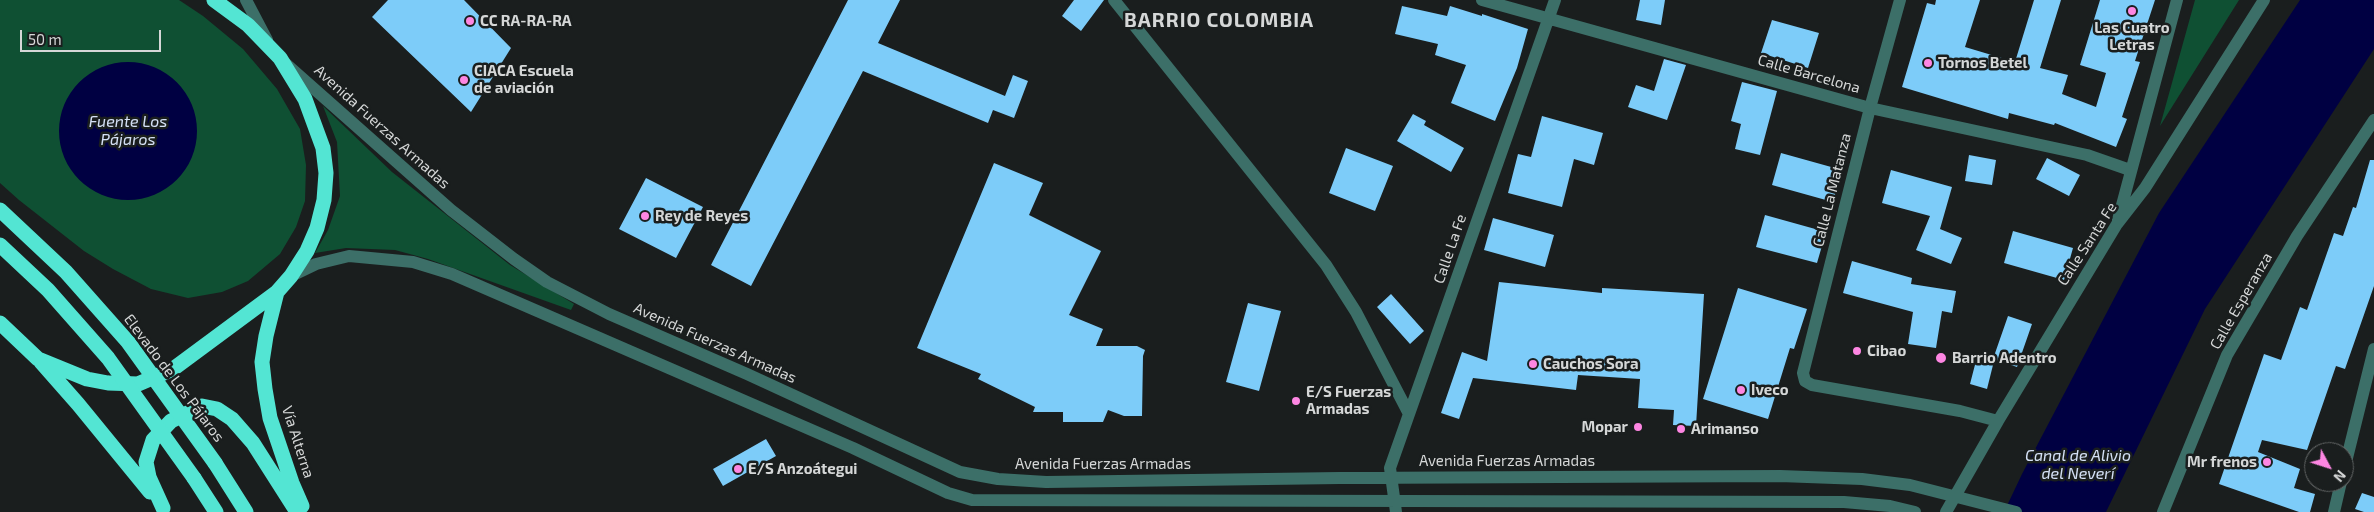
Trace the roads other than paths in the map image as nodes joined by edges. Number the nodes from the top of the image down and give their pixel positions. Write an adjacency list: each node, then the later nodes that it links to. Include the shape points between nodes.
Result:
1 (214, 0): 10 (highway, via 248,25)
2 (246, 0): 10 (street)
3 (1114, 0): 22 (street, via 1326,265 1356,312)
4 (1482, 0): 9 (street, Calle Barcelona)
5 (1555, 0): 9 (street, Calle La Fe)
6 (1900, 0): 11 (street, Calle La Matanza)
7 (2177, 0): 13 (street)
8 (2264, 0): 15 (street, Calle Santa Fe, via 2145,188)
9 (1548, 18): 11 (street, Calle Barcelona); 22 (street, Calle La Fe)
10 (275, 53): 17 (highway, via 305,100 323,148 326,173 317,228); 25 (street, Avenida Fuerzas Armadas, via 451,210 547,282 609,314 960,472 998,479 1046,482)
11 (1870, 108): 13 (street, Calle Barcelona, via 2087,155); 23 (street, Calle La Matanza, via 1803,373 1805,382)
12 (2374, 120): 38 (street, Calle Esperanza, via 2297,236 2227,355)
13 (2130, 170): 15 (street)
14 (0, 210): 32 (highway, Elevado de Los Pájaros, bridge, via 66,272 128,342)
15 (2117, 224): 23 (street, Calle Santa Fe)
16 (0, 245): 31 (highway, bridge, via 48,290 108,358)
17 (291, 276): 18 (highway); 28 (street, via 316,264 349,256 413,262 452,274 853,448 948,493 972,500)
18 (277, 292): 21 (highway, via 173,368 138,384 108,383 87,378); 34 (highway, Vía Alterna, via 262,362 265,389 270,418)
19 (0, 323): 21 (highway)
20 (2374, 350): 24 (street)
21 (38, 359): 30 (highway)
22 (1409, 414): 25 (street, Calle La Fe, via 1390,468)
23 (1998, 421): 27 (street, Calle Santa Fe)
24 (2351, 442)
25 (1392, 478): 27 (street, Avenida Fuerzas Armadas, via 1780,476 1862,479 1910,485); 28 (street, Calle La Fe)
26 (2339, 492): 39 (street)
27 (1955, 496): 36 (street, Calle Santa Fe); 37 (street, Avenida Fuerzas Armadas)
28 (1395, 507): 29 (street)
29 (1529, 507): 35 (street, via 1844,502)
30 (165, 510): 33 (highway, via 149,477 146,462 153,440 171,421 202,406 217,409 232,419 252,443)
31 (216, 512)
32 (246, 512)
33 (297, 512)
34 (305, 512)
35 (1916, 512)
36 (1946, 512)
37 (2016, 512)
38 (2163, 512)
39 (2334, 512)

